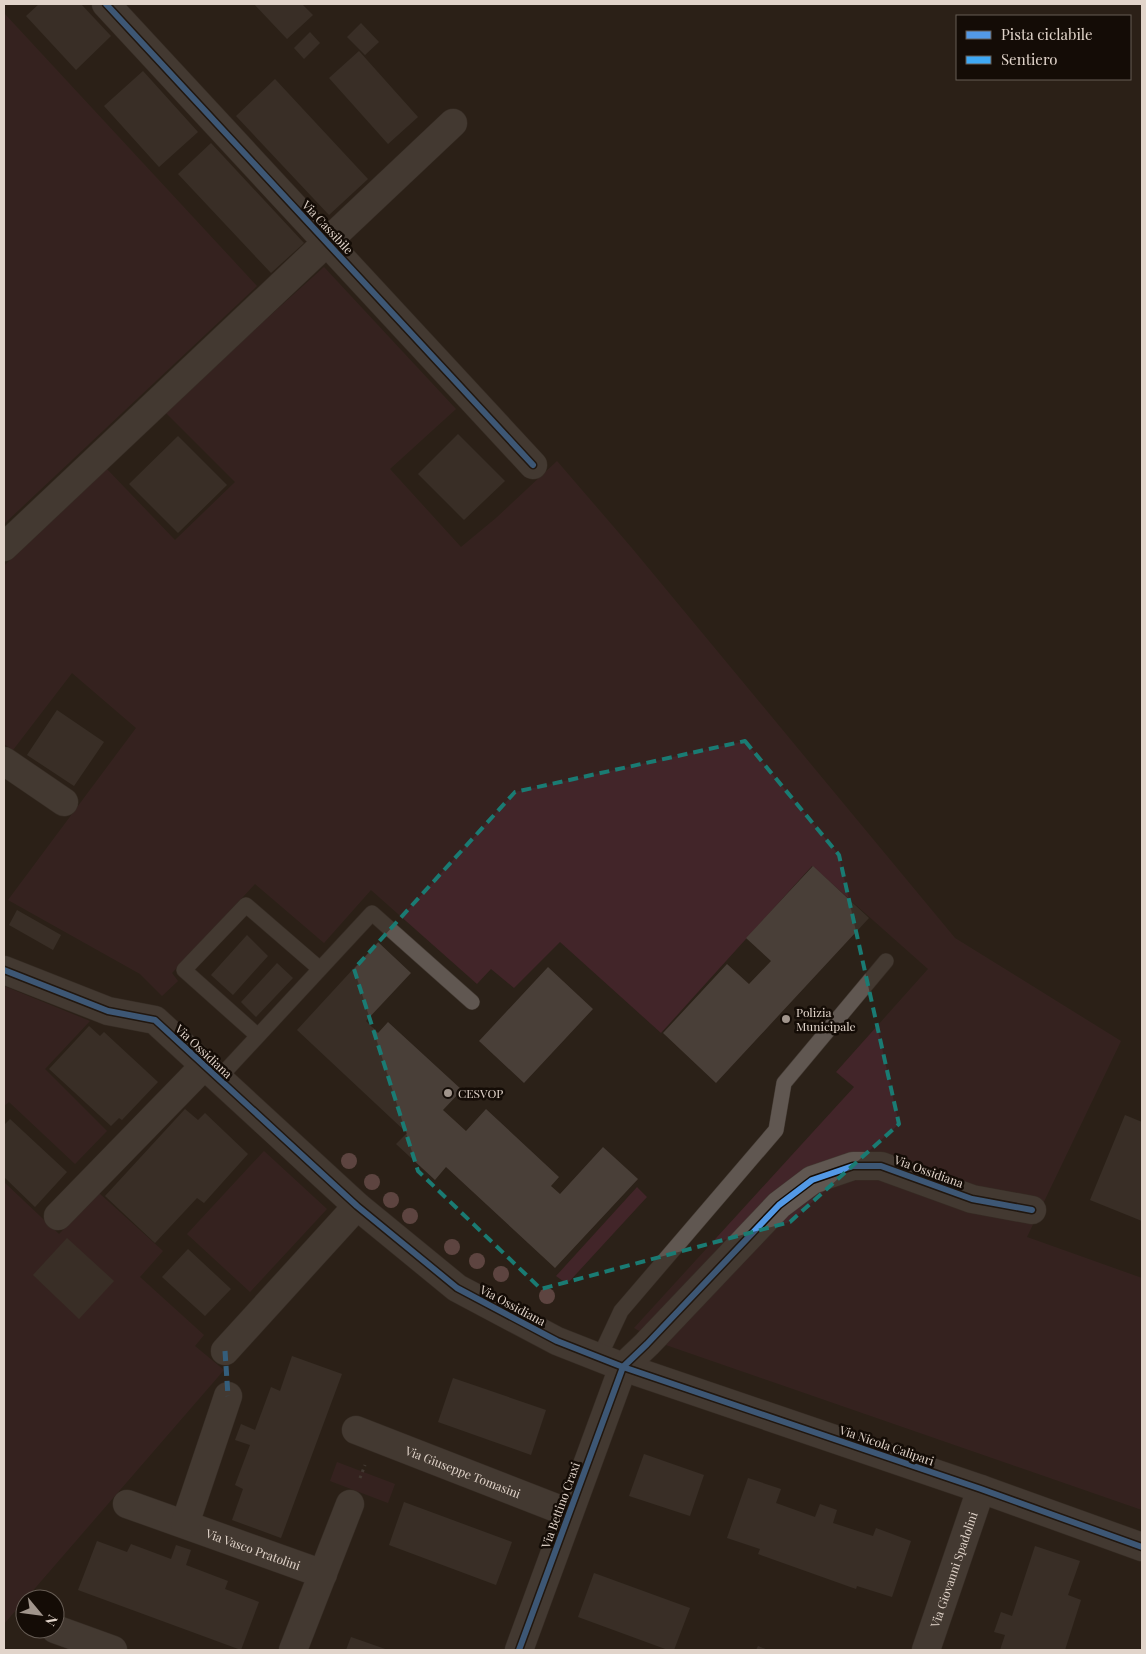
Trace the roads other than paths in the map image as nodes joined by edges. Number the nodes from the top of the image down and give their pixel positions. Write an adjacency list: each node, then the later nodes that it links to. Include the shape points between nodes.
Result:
1 (106, 4): 3 (street, Via Cassibile)
2 (453, 122): 3 (street, Via Cassibile)
3 (326, 241): 4 (street, Via Cassibile); 5 (street, Via Cassibile)
4 (533, 465)
5 (4, 547)
6 (4, 761): 7 (street)
7 (64, 802)
8 (886, 961): 18 (lane, via 784,1083 776,1130 621,1311)
9 (320, 969): 11 (lane, Via Ossidiana, via 372,913); 12 (lane, Via Ossidiana); 12 (lane, via 246,905 184,970)
10 (4, 970): 13 (street, Via Ossidiana, via 108,1012 154,1020)
11 (472, 1002)
12 (258, 1036): 13 (lane, Via Ossidiana)
13 (211, 1073): 14 (street, Via Ossidiana); 16 (street)
14 (357, 1206): 17 (street); 18 (street, Via Ossidiana, via 457,1288 557,1341)
15 (1032, 1210): 18 (street, Via Ossidiana, via 972,1199 882,1166 853,1166 812,1180 779,1206 647,1344)
16 (58, 1216)
17 (225, 1351)
18 (611, 1362): 21 (street, Via Nicola Calipari); 24 (street, Via Bettino Craxi)
19 (228, 1396): 25 (street)
20 (366, 1434): 24 (street, Via Giuseppe Tomasini)
21 (981, 1489): 26 (street, Via Nicola Calipari); 32 (street, Via Giovanni Spadolini)
22 (127, 1504): 25 (street, Via Vasco Pratolini)
23 (350, 1504): 27 (street)
24 (569, 1513): 31 (street, Via Bettino Craxi)
25 (185, 1524): 27 (street, Via Vasco Pratolini)
26 (1142, 1547)
27 (323, 1574): 30 (street)
28 (65, 1633): 29 (street)
29 (113, 1650)
30 (293, 1650)
31 (518, 1650)
32 (926, 1650)

